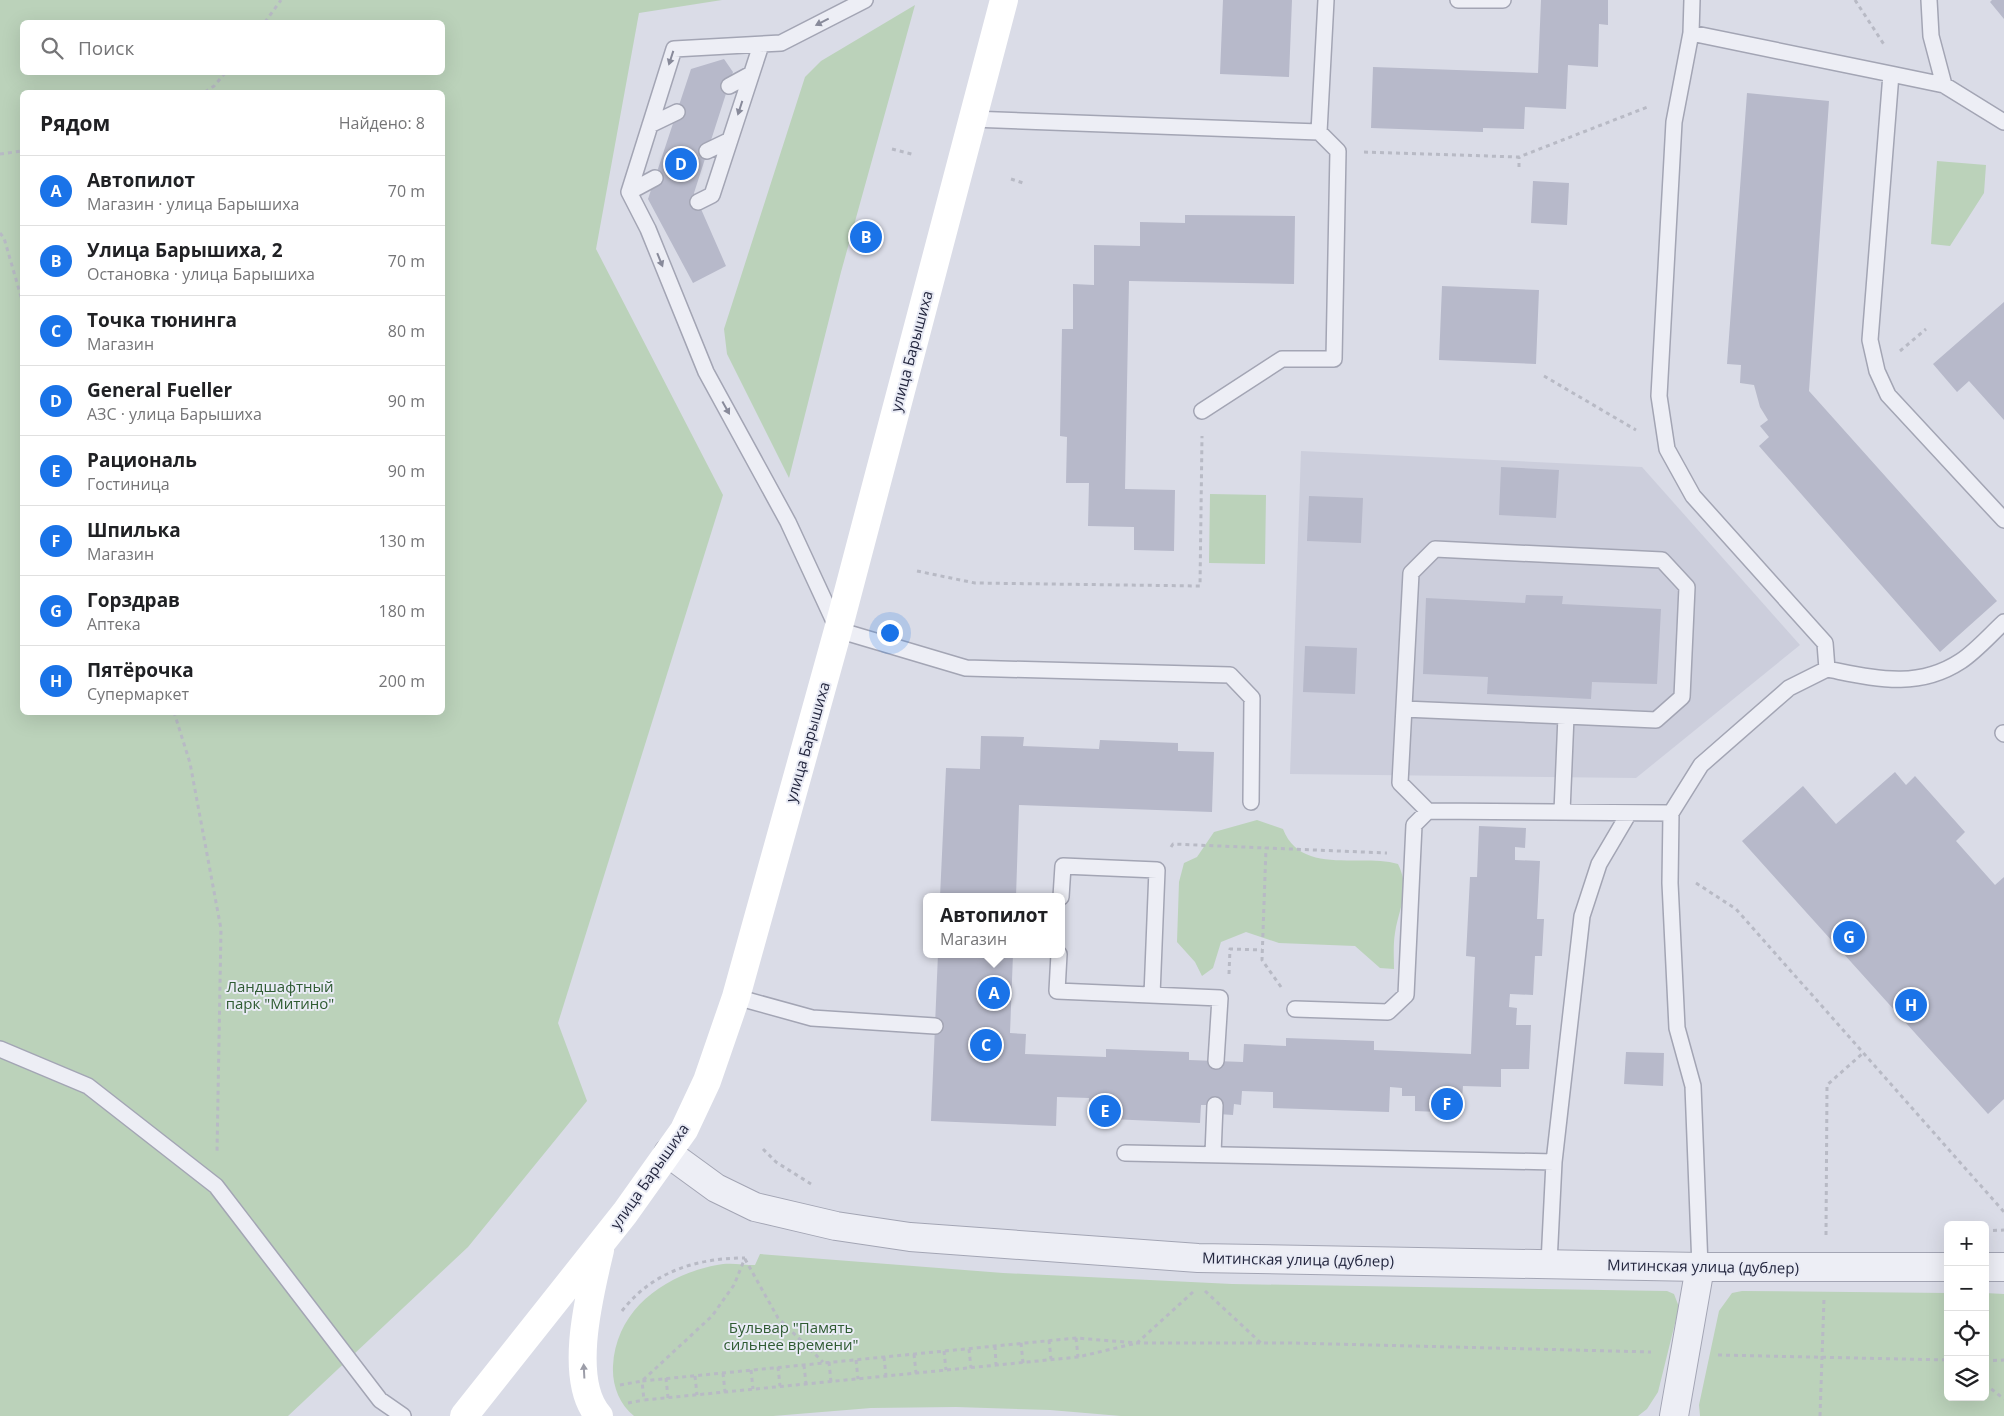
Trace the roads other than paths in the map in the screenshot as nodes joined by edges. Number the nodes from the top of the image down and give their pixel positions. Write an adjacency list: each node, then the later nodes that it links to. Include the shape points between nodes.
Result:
1 (865, 0): 9 (lane, one-way to 9, via 781,43)
2 (1004, 0): 15 (main road, улица Барышиха)
3 (1326, 0): 18 (lane)
4 (1458, 0): 5 (lane)
5 (1503, 0)
6 (1692, 0): 8 (lane)
7 (1929, 0): 12 (lane, via 1931,36)
8 (1691, 34): 11 (lane); 28 (lane, via 1674,122 1659,396 1667,449 1693,496 1825,643)
9 (761, 45): 10 (lane); 17 (lane, one-way to 17, via 674,49)
10 (751, 74): 13 (lane); 19 (lane, one-way to 19)
11 (1898, 76): 12 (lane); 25 (lane, via 1870,340 1877,371 1888,395)
12 (1944, 84): 16 (lane)
13 (729, 86)
14 (677, 112): 17 (lane)
15 (971, 119): 18 (lane); 27 (main road, улица Барышиха)
16 (2004, 122)
17 (650, 125): 22 (lane)
18 (1320, 132): 24 (lane, via 1338,151 1334,359 1282,359)
19 (730, 140): 20 (lane); 23 (lane, via 712,195)
20 (707, 151)
21 (655, 178): 22 (lane)
22 (629, 192): 27 (lane, one-way to 27, via 654,225 706,372 788,522)
23 (698, 202)
24 (1202, 412)
25 (2004, 520)
26 (2004, 622): 28 (lane, via 1961,661 1929,677 1885,680)
27 (838, 630): 31 (lane, via 966,668 1230,675 1252,698); 39 (main road, улица Барышиха)
28 (1827, 669): 35 (lane, via 1789,688 1701,765)
29 (1404, 709): 30 (lane); 30 (lane, via 1411,573 1435,549 1662,560 1687,587 1682,698 1656,720); 32 (lane, via 1400,783)
30 (1566, 716): 33 (lane)
31 (1251, 802)
32 (1428, 811): 33 (lane); 40 (lane, via 1414,825 1406,995 1388,1012)
33 (1562, 812): 34 (lane)
34 (1629, 813): 35 (lane); 48 (lane, via 1598,864 1582,916)
35 (1671, 813): 51 (lane, via 1670,883 1677,1028 1693,1086)
36 (1061, 893): 38 (lane, via 1062,866 1157,870)
37 (1059, 958): 38 (lane, via 1057,991)
38 (1152, 995): 43 (lane, via 1220,998)
39 (736, 997): 41 (lane, via 812,1018); 46 (main road, улица Барышиха, via 707,1081 684,1130)
40 (1295, 1009)
41 (935, 1026)
42 (0, 1049): 55 (lane, via 88,1086 216,1186 380,1400)
43 (1216, 1061)
44 (1215, 1106): 47 (lane)
45 (1126, 1152): 47 (lane)
46 (668, 1153): 49 (main road, улица Барышиха); 50 (street, Митинская улица (дублер), via 716,1188 755,1207 836,1226 910,1237 1198,1258)
47 (1214, 1154): 48 (lane)
48 (1554, 1162): 50 (lane)
49 (602, 1242): 56 (main road, улица Барышиха); 57 (main road, one-way to 49, via 590,1402 583,1374 585,1313)
50 (1549, 1263): 51 (street, Митинская улица (дублер))
51 (1700, 1267): 52 (street, Митинская улица (дублер)); 58 (street)
52 (1944, 1267)
53 (1989, 1267): 54 (street)
54 (2004, 1267)
55 (403, 1416)
56 (464, 1416)
57 (599, 1416)
58 (1674, 1416)

